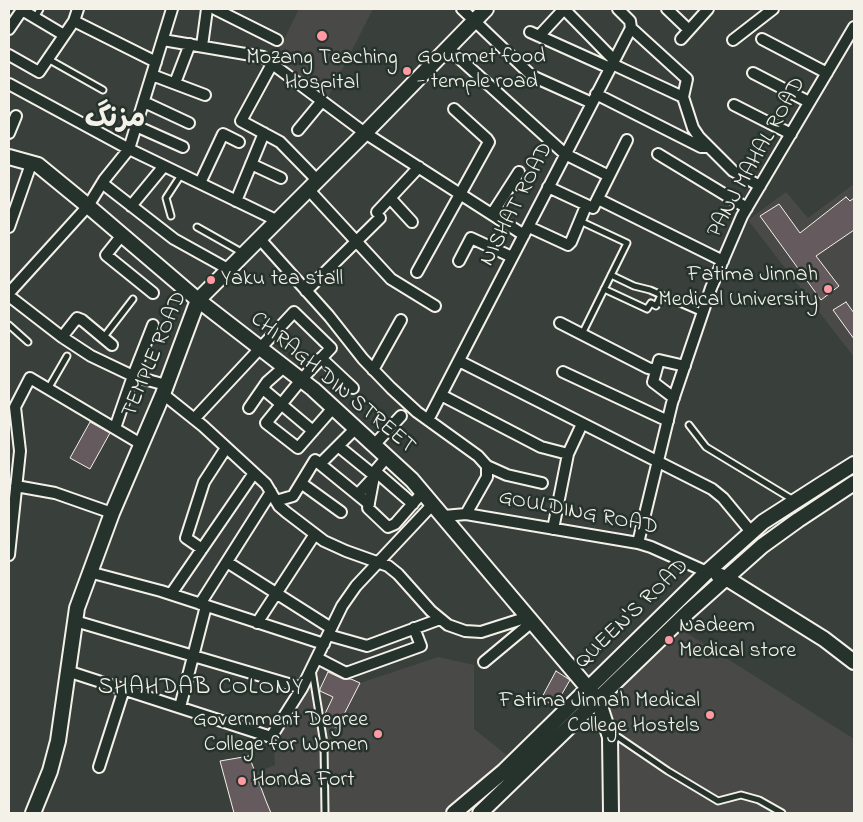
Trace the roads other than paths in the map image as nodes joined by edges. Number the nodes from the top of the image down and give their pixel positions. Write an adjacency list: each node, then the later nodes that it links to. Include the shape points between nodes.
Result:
1 (78, 9): 14 (street)
2 (172, 9): 22 (street)
3 (207, 9): 26 (street)
4 (215, 9): 23 (street)
5 (462, 9): 13 (street)
6 (486, 9): 13 (street, TEMPLE ROAD)
7 (564, 9): 32 (street); 32 (street, via 535,34)
8 (618, 9): 16 (street, via 630,21)
9 (667, 9): 18 (street)
10 (773, 9): 24 (street)
11 (704, 10): 18 (street)
12 (37, 13): 17 (street, via 22,10); 19 (street)
13 (475, 20): 27 (street, TEMPLE ROAD); 41 (street, via 532,76)
14 (74, 21): 19 (street); 30 (street)
15 (854, 27): 34 (street, PANJ MAHAL ROAD)
16 (630, 28): 32 (street, NISHAT ROAD); 40 (street, via 687,79)
17 (9, 29)
18 (688, 30): 20 (street)
19 (64, 35): 29 (street)
20 (681, 39)
21 (762, 39): 34 (street)
22 (163, 40): 25 (street); 30 (street)
23 (277, 40)
24 (733, 40)
25 (190, 44): 26 (street); 37 (street)
26 (202, 46): 31 (street, via 262,57)
27 (448, 48): 53 (street, TEMPLE ROAD); 60 (street)
28 (9, 54): 29 (street, via 39,72)
29 (48, 58): 38 (lane)
30 (156, 62): 35 (street)
31 (272, 64): 42 (street); 52 (street, via 241,121)
32 (612, 64): 40 (street); 41 (street, NISHAT ROAD)
33 (753, 73): 44 (street)
34 (827, 73): 44 (street, PANJ MAHAL ROAD)
35 (152, 75): 37 (street); 43 (street)
36 (9, 84): 59 (street)
37 (174, 84): 39 (street)
38 (103, 90)
39 (205, 95)
40 (683, 97): 58 (street, via 693,128)
41 (594, 98): 58 (street, via 701,147); 60 (street, NISHAT ROAD)
42 (322, 101): 50 (street); 53 (street)
43 (144, 102): 48 (street); 49 (street)
44 (809, 102): 54 (street, PANJ MAHAL ROAD)
45 (734, 105): 54 (street)
46 (454, 109): 76 (street, via 489,142)
47 (16, 116): 51 (street)
48 (189, 124)
49 (136, 126): 57 (street); 59 (street)
50 (298, 130)
51 (9, 133)
52 (264, 133): 64 (street); 73 (street, via 280,142)
53 (365, 133): 66 (street); 73 (street, TEMPLE ROAD)
54 (791, 134): 75 (street, PANJ MAHAL ROAD)
55 (627, 140): 69 (street)
56 (239, 142): 72 (street, via 223,134)
57 (184, 147)
58 (709, 147): 75 (street, via 733,171)
59 (129, 149): 65 (street); 71 (street)
60 (565, 154): 69 (street); 74 (street, NISHAT ROAD)
61 (658, 154): 83 (street)
62 (9, 157): 63 (street, CHIRAGH DIN STREET)
63 (32, 164): 80 (street, CHIRAGH DIN STREET, via 38,165); 88 (street)
64 (251, 164): 70 (street); 79 (street)
65 (164, 166): 68 (street); 81 (street)
66 (419, 167): 76 (street); 77 (street)
67 (519, 172): 84 (street)
68 (181, 174): 72 (street); 85 (lane, via 166,198)
69 (609, 176): 78 (street)
70 (281, 178)
71 (102, 183): 80 (street); 81 (street)
72 (200, 183): 79 (street)
73 (312, 185): 86 (street, TEMPLE ROAD); 94 (street)
74 (548, 186): 82 (street); 91 (street, NISHAT ROAD)
75 (760, 186): 83 (street, PANJ MAHAL ROAD)
76 (461, 194): 84 (street); 100 (street)
77 (390, 198): 89 (street); 94 (street)
78 (598, 200): 82 (street, via 593,208); 98 (street)
79 (236, 201): 86 (street)
80 (88, 206): 92 (street, CHIRAGH DIN STREET); 105 (street)
81 (131, 206): 99 (street, via 174,239)
82 (586, 206): 87 (street)
83 (747, 208): 98 (street, PANJ MAHAL ROAD)
84 (492, 214): 91 (street)
85 (171, 216)
86 (276, 220): 93 (street, TEMPLE ROAD)
87 (580, 221): 91 (street, via 568,246); 101 (lane, via 627,243)
88 (10, 222)
89 (412, 222)
90 (196, 227): 95 (lane)
91 (526, 231): 96 (street, NISHAT ROAD)
92 (122, 235): 104 (street, via 106,255); 108 (street, CHIRAGH DIN STREET)
93 (259, 238): 95 (street, TEMPLE ROAD); 103 (street)
94 (356, 241): 103 (street); 109 (street, via 391,279)
95 (244, 253): 99 (street, TEMPLE ROAD)
96 (512, 257): 97 (street, via 471,238); 123 (street, NISHAT ROAD)
97 (460, 261)
98 (723, 261): 110 (street, PANJ MAHAL ROAD)
99 (228, 269): 108 (street, TEMPLE ROAD)
100 (417, 272)
101 (611, 275): 102 (lane); 106 (lane)
102 (604, 289): 106 (lane, via 647,309 651,303 656,306); 115 (lane)
103 (306, 291): 126 (street)
104 (153, 293)
105 (9, 294): 116 (street)
106 (661, 295): 110 (lane)
107 (133, 299): 117 (lane)
108 (198, 300): 120 (street, CHIRAGH DIN STREET); 134 (street, TEMPLE ROAD)
109 (435, 306)
110 (703, 313): 124 (street, PANJ MAHAL ROAD)
111 (401, 320): 126 (street)
112 (560, 322): 115 (street)
113 (9, 325): 118 (lane)
114 (153, 325): 129 (street)
115 (582, 334): 127 (street)
116 (62, 337): 117 (street, via 77,318); 129 (street, via 91,356)
117 (103, 338): 119 (street)
118 (28, 342)
119 (112, 345)
120 (259, 348): 122 (street, via 294,312 331,348); 125 (street, CHIRAGH DIN STREET); 142 (street)
121 (67, 356): 133 (lane)
122 (321, 358): 130 (street); 132 (street)
123 (459, 361): 135 (street, NISHAT ROAD); 145 (street)
124 (685, 366): 127 (street, via 659,360); 136 (street, PANJ MAHAL ROAD)
125 (284, 367): 130 (street, CHIRAGH DIN STREET); 131 (street)
126 (373, 370): 143 (street)
127 (656, 370): 136 (street, via 653,382)
128 (562, 372): 144 (street)
129 (133, 376): 134 (street); 147 (street)
130 (301, 380): 137 (street); 140 (street, CHIRAGH DIN STREET)
131 (263, 388): 137 (street); 139 (street)
132 (353, 388)
133 (48, 389): 138 (street, via 30,378); 147 (street)
134 (165, 389): 142 (street); 150 (street, TEMPLE ROAD)
135 (441, 395): 143 (street, NISHAT ROAD); 154 (street, via 541,447)
136 (674, 398): 144 (street, PANJ MAHAL ROAD)
137 (282, 404): 149 (street); 149 (street, via 266,423 298,448)
138 (12, 406): 165 (street, via 20,451)
139 (250, 408)
140 (333, 408): 148 (street, CHIRAGH DIN STREET); 149 (street)
141 (401, 416): 151 (street)
142 (194, 419): 153 (street)
143 (428, 420): 159 (street)
144 (668, 421): 156 (street, PANJ MAHAL ROAD)
145 (582, 424): 154 (street); 156 (street)
146 (688, 425): 169 (lane, via 706,446)
147 (115, 428): 150 (street)
148 (356, 428): 151 (street, CHIRAGH DIN STREET); 152 (street)
149 (313, 431)
150 (142, 444): 174 (street, TEMPLE ROAD)
151 (374, 445): 155 (street, CHIRAGH DIN STREET)
152 (338, 446): 157 (street); 161 (street)
153 (226, 448): 160 (street); 181 (street, via 204,482 186,538)
154 (568, 454): 177 (street)
155 (388, 457): 161 (street); 166 (street, CHIRAGH DIN STREET)
156 (658, 462): 178 (street, via 712,489); 180 (street, PANJ MAHAL ROAD)
157 (320, 464): 163 (street, via 315,460); 167 (street)
158 (854, 464): 169 (street, QUEEN'S ROAD)
159 (487, 466): 162 (street, via 507,475); 175 (street, via 487,477)
160 (254, 473): 168 (street); 181 (street)
161 (375, 473): 167 (street); 170 (street); 171 (street)
162 (542, 483)
163 (301, 484): 168 (street, via 293,496); 173 (street)
164 (854, 484): 187 (street, QUEEN'S ROAD, via 762,546)
165 (16, 486): 174 (street, via 55,493); 182 (street)
166 (423, 492): 171 (street); 172 (street, CHIRAGH DIN STREET)
167 (358, 494): 170 (street)
168 (274, 496): 179 (street, via 286,512); 183 (street)
169 (796, 501): 178 (street, QUEEN'S ROAD)
170 (369, 504): 171 (street, via 368,508 388,527 395,524)
171 (413, 504)
172 (433, 504): 176 (street, CHIRAGH DIN STREET); 184 (street)
173 (341, 512)
174 (112, 513): 185 (street, TEMPLE ROAD)
175 (466, 514): 176 (street, GOULDING ROAD); 177 (street, GOULDING ROAD)
176 (444, 516): 192 (street, CHIRAGH DIN STREET)
177 (553, 529): 180 (street, GOULDING ROAD)
178 (752, 532): 186 (street, QUEEN'S ROAD)
179 (315, 534): 184 (street, via 346,551); 188 (street)
180 (638, 543): 186 (street, GOULDING ROAD)
181 (202, 549): 189 (street)
182 (9, 555)
183 (227, 562): 188 (street); 190 (street)
184 (379, 562): 191 (street, via 398,574); 196 (street, via 356,586)
185 (89, 572): 189 (street); 193 (street, TEMPLE ROAD)
186 (707, 572): 187 (street, GOULDING ROAD); 205 (street, QUEEN'S ROAD)
187 (726, 578): 200 (street, GOULDING ROAD); 206 (street, QUEEN'S ROAD)
188 (276, 593): 194 (street); 196 (street)
189 (172, 594): 190 (street)
190 (203, 605): 194 (street); 197 (street)
191 (440, 619): 192 (street, via 464,631 481,632); 195 (street)
192 (530, 620): 199 (street); 205 (street, CHIRAGH DIN STREET)
193 (75, 621): 197 (street); 202 (street, TEMPLE ROAD)
194 (257, 623): 196 (street)
195 (414, 628): 196 (street, via 367,646); 198 (street, via 421,646 346,672)
196 (327, 636): 198 (street)
197 (193, 656): 203 (street); 207 (street)
198 (317, 658): 201 (street)
199 (484, 662)
200 (854, 662)
201 (312, 668): 203 (street); 211 (lane, via 324,744)
202 (67, 671): 204 (street); 210 (street, TEMPLE ROAD, via 58,741)
203 (302, 688): 207 (street, via 272,737)
204 (124, 689): 207 (street); 209 (street)
205 (588, 689): 206 (street, CHIRAGH DIN STREET); 212 (street, QUEEN'S ROAD, via 504,772)
206 (598, 700): 208 (street); 213 (street, QUEEN'S ROAD)
207 (180, 707)
208 (610, 736): 214 (street); 215 (lane, via 618,737 718,801 741,795 760,800)
209 (99, 767)
210 (33, 813)
211 (325, 813)
212 (454, 813)
213 (480, 813)
214 (611, 813)
215 (782, 813)

